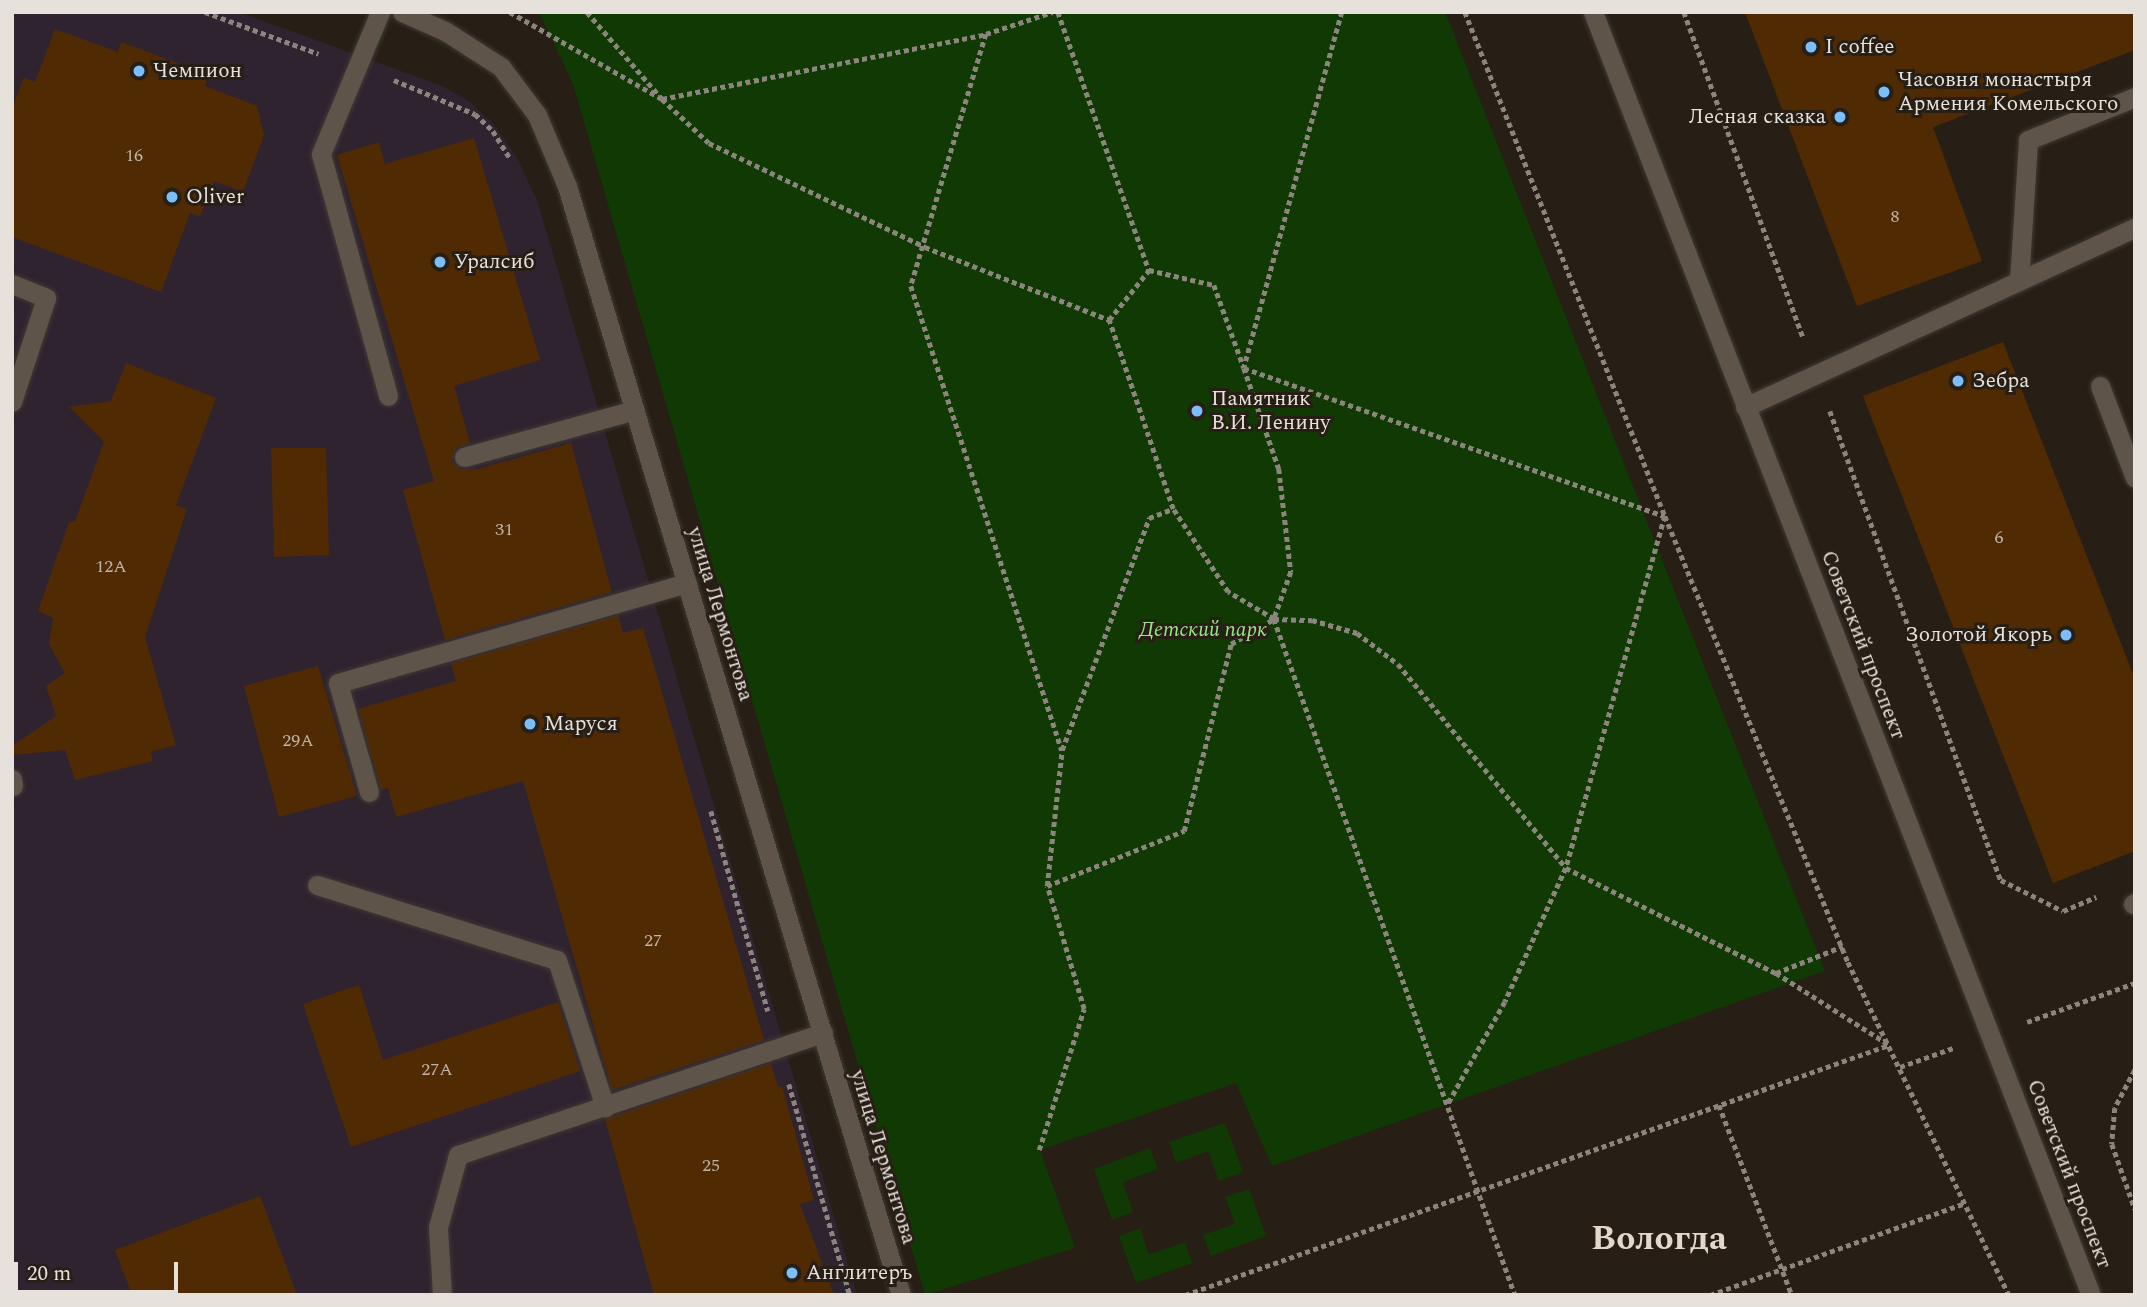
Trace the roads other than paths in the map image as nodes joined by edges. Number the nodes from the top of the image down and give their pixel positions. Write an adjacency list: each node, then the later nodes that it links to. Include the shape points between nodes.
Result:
1 (380, 12): 9 (street, via 321,154)
2 (402, 12): 12 (street, улица Лермонтова, via 445,31 501,67 537,115 567,186)
3 (1593, 12): 11 (street, Советский проспект)
4 (2135, 97): 6 (street, via 2028,140)
5 (2135, 229): 6 (street)
6 (2019, 281): 11 (street)
7 (12, 284): 10 (street, via 46,298)
8 (2101, 386): 14 (street)
9 (388, 396)
10 (12, 402)
11 (1745, 407): 22 (street, Советский проспект)
12 (635, 410): 13 (street); 15 (street, улица Лермонтова)
13 (464, 457)
14 (2135, 478)
15 (687, 583): 16 (street, via 338,683); 18 (street, улица Лермонтова)
16 (369, 792)
17 (317, 885): 19 (street, via 557,960)
18 (823, 1033): 19 (street); 21 (street, улица Лермонтова)
19 (605, 1107): 20 (street, via 458,1155 438,1227)
20 (442, 1295)
21 (901, 1295)
22 (2091, 1295)

